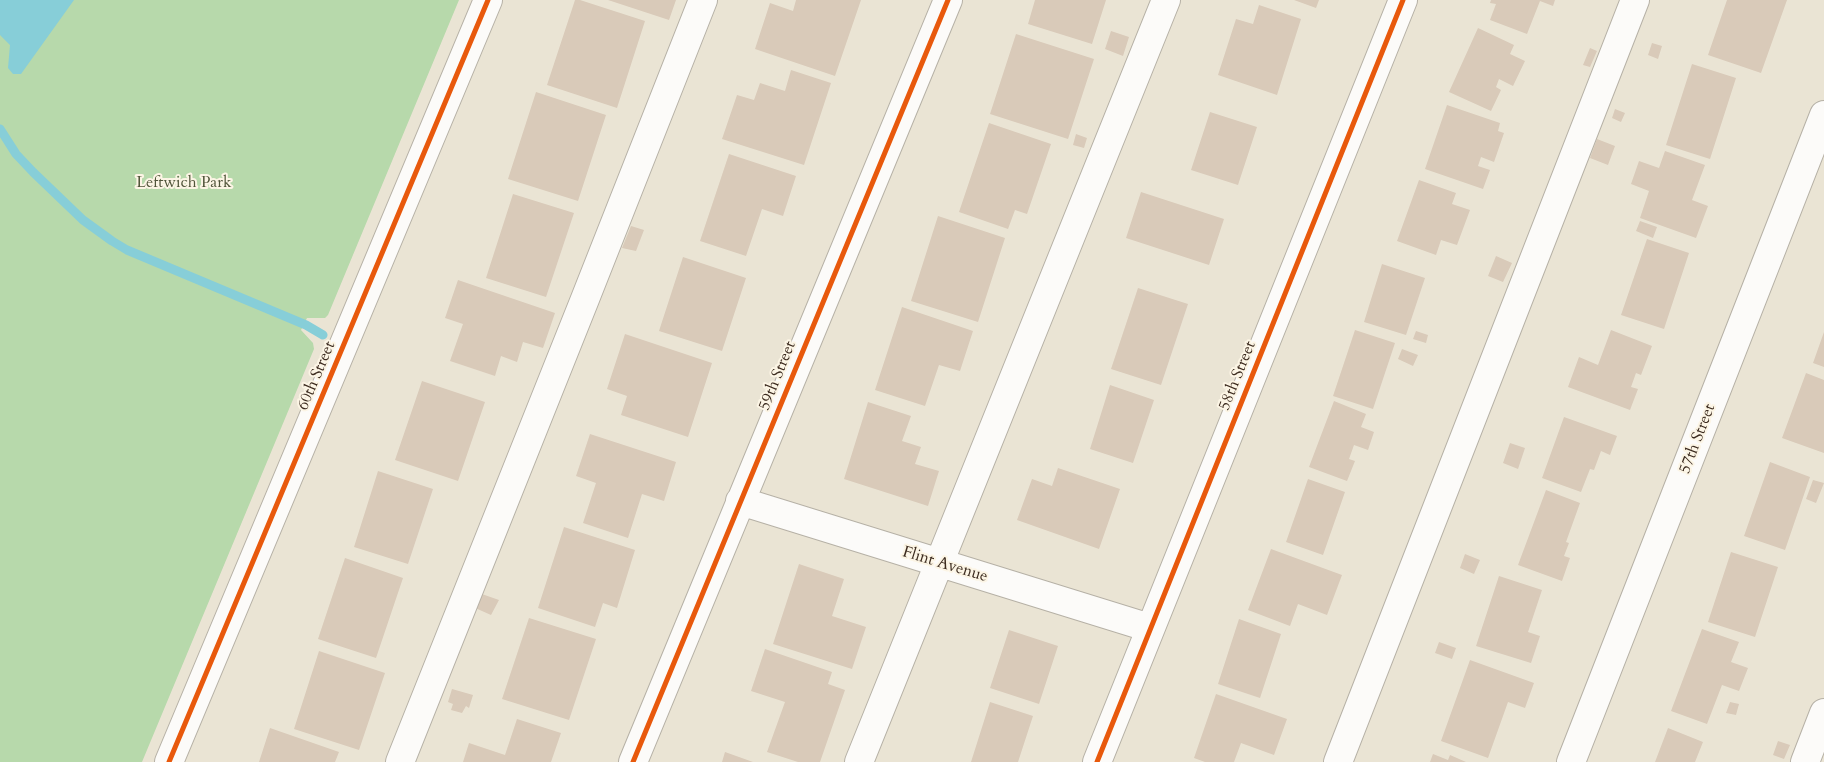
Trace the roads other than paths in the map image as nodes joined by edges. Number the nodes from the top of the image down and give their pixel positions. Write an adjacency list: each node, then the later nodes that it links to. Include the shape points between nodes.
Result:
1 (488, 0): 12 (street, 60th Street)
2 (703, 0): 13 (street)
3 (948, 0): 8 (street, 59th Street)
4 (1166, 0): 9 (street)
5 (1402, 0): 10 (street, 58th Street)
6 (1636, 0): 17 (street)
7 (1824, 115): 18 (street, 57th Street)
8 (740, 501): 9 (street, Flint Avenue); 14 (street, 59th Street)
9 (938, 563): 10 (street, Flint Avenue); 15 (street)
10 (1150, 628): 16 (street, 58th Street)
11 (1824, 713): 19 (street)
12 (169, 762)
13 (400, 762)
14 (633, 762)
15 (859, 762)
16 (1097, 762)
17 (1338, 762)
18 (1572, 762)
19 (1805, 762)

